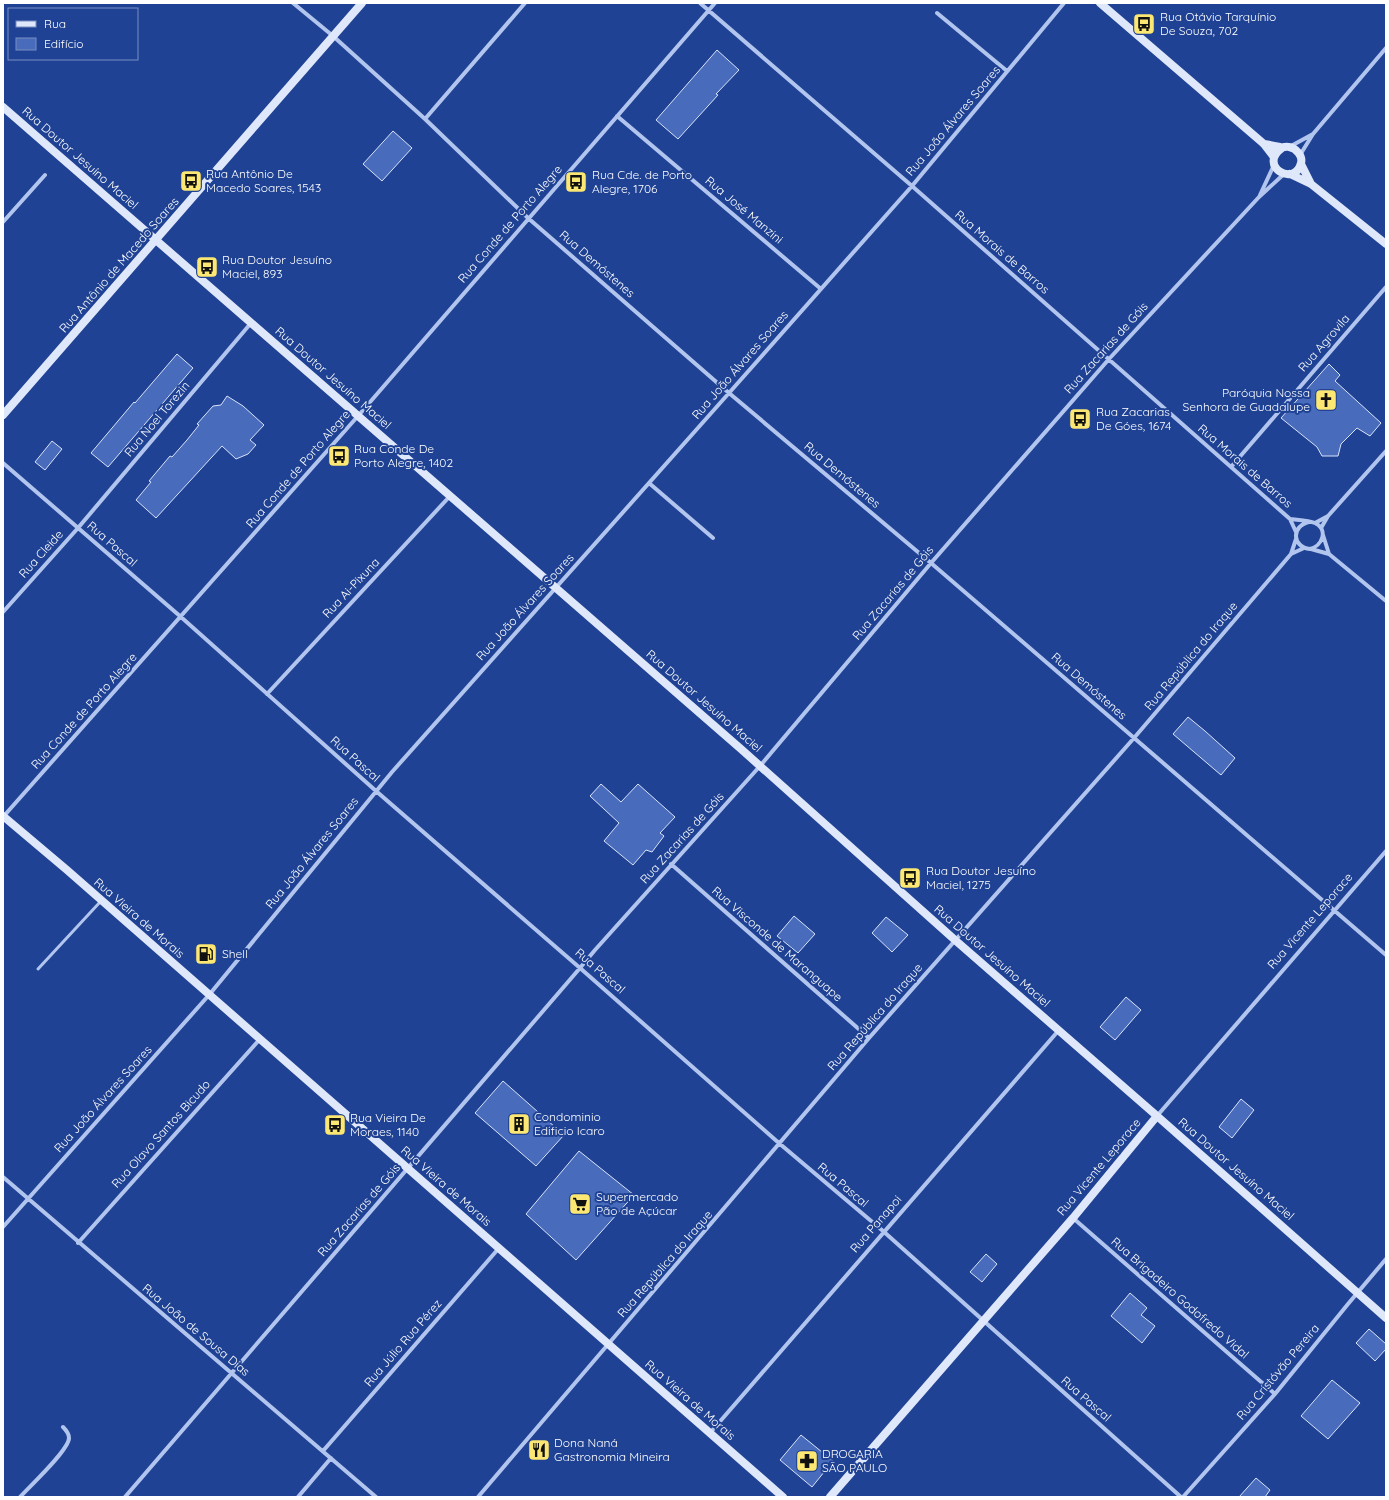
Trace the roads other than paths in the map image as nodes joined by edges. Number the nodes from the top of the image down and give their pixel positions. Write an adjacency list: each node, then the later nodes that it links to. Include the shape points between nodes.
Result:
1 (294, 3): 10 (street, Rua Demóstenes)
2 (362, 3): 10 (street, Rua Antônio de Macedo Soares)
3 (525, 3): 15 (street)
4 (700, 3): 8 (street, Rua Morais de Barros)
5 (715, 3): 8 (street, Rua Conde de Porto Alegre)
6 (1064, 3): 12 (street, Rua João Álvares Soares)
7 (1100, 3): 17 (street)
8 (708, 11): 14 (street, Rua Conde de Porto Alegre); 25 (street, Rua Morais de Barros)
9 (937, 13): 12 (street)
10 (333, 36): 15 (street, Rua Demóstenes); 29 (street, Rua Antônio de Macedo Soares)
11 (1386, 48): 16 (street)
12 (1007, 71): 25 (street, Rua João Álvares Soares)
13 (3, 107): 29 (street, Rua Doutor Jesuíno Maciel)
14 (617, 116): 27 (street, Rua Conde de Porto Alegre); 32 (street, Rua José Manzini)
15 (425, 119): 27 (street, Rua Demóstenes)
16 (1313, 134): 18 (street); 19 (street)
17 (1264, 144): 18 (street); 20 (street)
18 (1286, 147): 19 (street, via 1296,150); 20 (street, via 1277,151)
19 (1300, 155): 21 (street)
20 (1274, 160): 22 (street, via 1278,171); 26 (street, Rua Zacarias de Góis)
21 (1301, 164): 22 (street, via 1297,171); 24 (street)
22 (1287, 174): 24 (street); 26 (street, Rua Zacarias de Góis)
23 (45, 175): 28 (street)
24 (1311, 184): 30 (street)
25 (912, 186): 32 (street, Rua João Álvares Soares); 34 (street, Rua Morais de Barros)
26 (1259, 197): 34 (street, Rua Zacarias de Góis)
27 (528, 218): 35 (street, Rua Demóstenes); 37 (street, Rua Conde de Porto Alegre)
28 (3, 222)
29 (156, 241): 33 (street, Rua Doutor Jesuíno Maciel); 36 (street, Rua Antônio de Macedo Soares)
30 (1386, 243)
31 (1386, 287): 40 (street, Rua Agrovila)
32 (821, 289): 35 (street, Rua João Álvares Soares)
33 (251, 323): 37 (street, Rua Doutor Jesuíno Maciel); 47 (street, Rua Noel Torezin)
34 (1109, 359): 40 (street, Rua Morais de Barros); 57 (street, Rua Zacarias de Góis)
35 (729, 393): 41 (street, Rua João Álvares Soares); 57 (street, Rua Demóstenes)
36 (3, 415)
37 (358, 416): 42 (street, Rua Doutor Jesuíno Maciel); 61 (street, Rua Conde de Porto Alegre)
38 (1386, 451): 43 (street)
39 (3, 463): 47 (street, Rua Pascal)
40 (1231, 468): 44 (street, Rua Morais de Barros)
41 (649, 483): 51 (street); 58 (street, Rua João Álvares Soares)
42 (450, 496): 58 (street, Rua Doutor Jesuíno Maciel); 62 (street, Rua Ai-Pixuna)
43 (1328, 516): 46 (street); 48 (street)
44 (1290, 519): 45 (street, Rua Morais de Barros); 49 (street, Rua Morais de Barros)
45 (1309, 522): 46 (street); 49 (street, via 1300,525)
46 (1315, 523): 48 (street)
47 (78, 528): 60 (street, Rua Cleide); 61 (street, Rua Pascal)
48 (1321, 528): 50 (street)
49 (1296, 532): 52 (street)
50 (1323, 534): 54 (street, via 1318,546); 56 (street)
51 (713, 538)
52 (1296, 540): 53 (street); 55 (street, Rua República do Iraque)
53 (1304, 548): 54 (street); 55 (street, Rua República do Iraque)
54 (1310, 549): 56 (street)
55 (1291, 554): 63 (street, Rua República do Iraque)
56 (1329, 554): 59 (street)
57 (931, 563): 63 (street, Rua Demóstenes); 64 (street, Rua Zacarias de Góis)
58 (556, 588): 64 (street, Rua Doutor Jesuíno Maciel); 65 (street, Rua João Álvares Soares)
59 (1386, 601)
60 (3, 612)
61 (181, 617): 62 (street, Rua Pascal); 66 (street, Rua Conde de Porto Alegre)
62 (267, 694): 65 (street, Rua Pascal)
63 (1134, 738): 70 (street, Rua Demóstenes); 71 (street, Rua República do Iraque)
64 (760, 766): 68 (street, Rua Zacarias de Góis); 71 (street, Rua Doutor Jesuíno Maciel)
65 (376, 791): 73 (street, Rua Pascal); 75 (street, Rua João Álvares Soares)
66 (3, 817): 69 (street, Rua Vieira de Morais)
67 (1386, 851): 70 (street, Rua Vicente Leporace)
68 (671, 864): 73 (street, Rua Zacarias de Góis); 77 (street, Rua Visconde de Maranguape)
69 (101, 901): 74 (lane); 75 (street, Rua Vieira de Morais)
70 (1335, 911): 72 (street, Rua Demóstenes); 79 (street, Rua Vicente Leporace)
71 (955, 940): 76 (street, Rua Doutor Jesuíno Maciel); 77 (street, Rua República do Iraque)
72 (1386, 955)
73 (580, 968): 80 (street, Rua Pascal); 81 (street, Rua Zacarias de Góis)
74 (38, 969)
75 (209, 995): 78 (street, Rua Vieira de Morais); 83 (street, Rua João Álvares Soares)
76 (1059, 1030): 79 (street, Rua Doutor Jesuíno Maciel); 86 (street, Rua Panapoi)
77 (869, 1038): 80 (street, Rua República do Iraque)
78 (260, 1039): 81 (street, Rua Vieira de Morais); 87 (street, Rua Olavo Santos Bicudo)
79 (1157, 1116): 84 (street, Rua Vicente Leporace); 90 (street, Rua Doutor Jesuíno Maciel)
80 (780, 1144): 86 (street, Rua Pascal); 93 (street, Rua República do Iraque)
81 (407, 1169): 88 (street, Rua Vieira de Morais); 94 (street, Rua Zacarias de Góis)
82 (3, 1177): 83 (street, Rua João de Sousa Dias)
83 (27, 1199): 85 (street, Rua João Álvares Soares); 87 (street, Rua João de Sousa Dias)
84 (1073, 1218): 92 (street, Rua Vicente Leporace); 95 (street, Rua Brigadeiro Godofredo Vidal)
85 (3, 1227)
86 (883, 1231): 92 (street, Rua Pascal); 97 (street, Rua Panapoi)
87 (78, 1242): 94 (street, Rua João de Sousa Dias)
88 (499, 1248): 93 (street, Rua Vieira de Morais); 98 (street, Rua Júlio Rua Pérez)
89 (1386, 1259): 90 (street, Rua Cristóvão Pereira)
90 (1358, 1292): 91 (street, Rua Doutor Jesuíno Maciel); 95 (street, Rua Cristóvão Pereira)
91 (1386, 1318)
92 (983, 1321): 106 (street, Rua Vicente Leporace); 107 (street, Rua Pascal)
93 (609, 1344): 97 (street, Rua Vieira de Morais); 104 (street, Rua República do Iraque)
94 (232, 1374): 98 (street, Rua João de Sousa Dias); 101 (street, Rua Zacarias de Góis)
95 (1275, 1394): 107 (street, Rua Cristóvão Pereira)
96 (63, 1427): 100 (street, via 68,1434 67,1444)
97 (710, 1433): 105 (street, Rua Vieira de Morais)
98 (323, 1451): 99 (street, Rua João de Sousa Dias)
99 (331, 1458): 102 (street); 103 (street, Rua João de Sousa Dias)
100 (20, 1497)
101 (125, 1497)
102 (298, 1497)
103 (376, 1497)
104 (478, 1497)
105 (783, 1497)
106 (830, 1497)
107 (1182, 1497)

